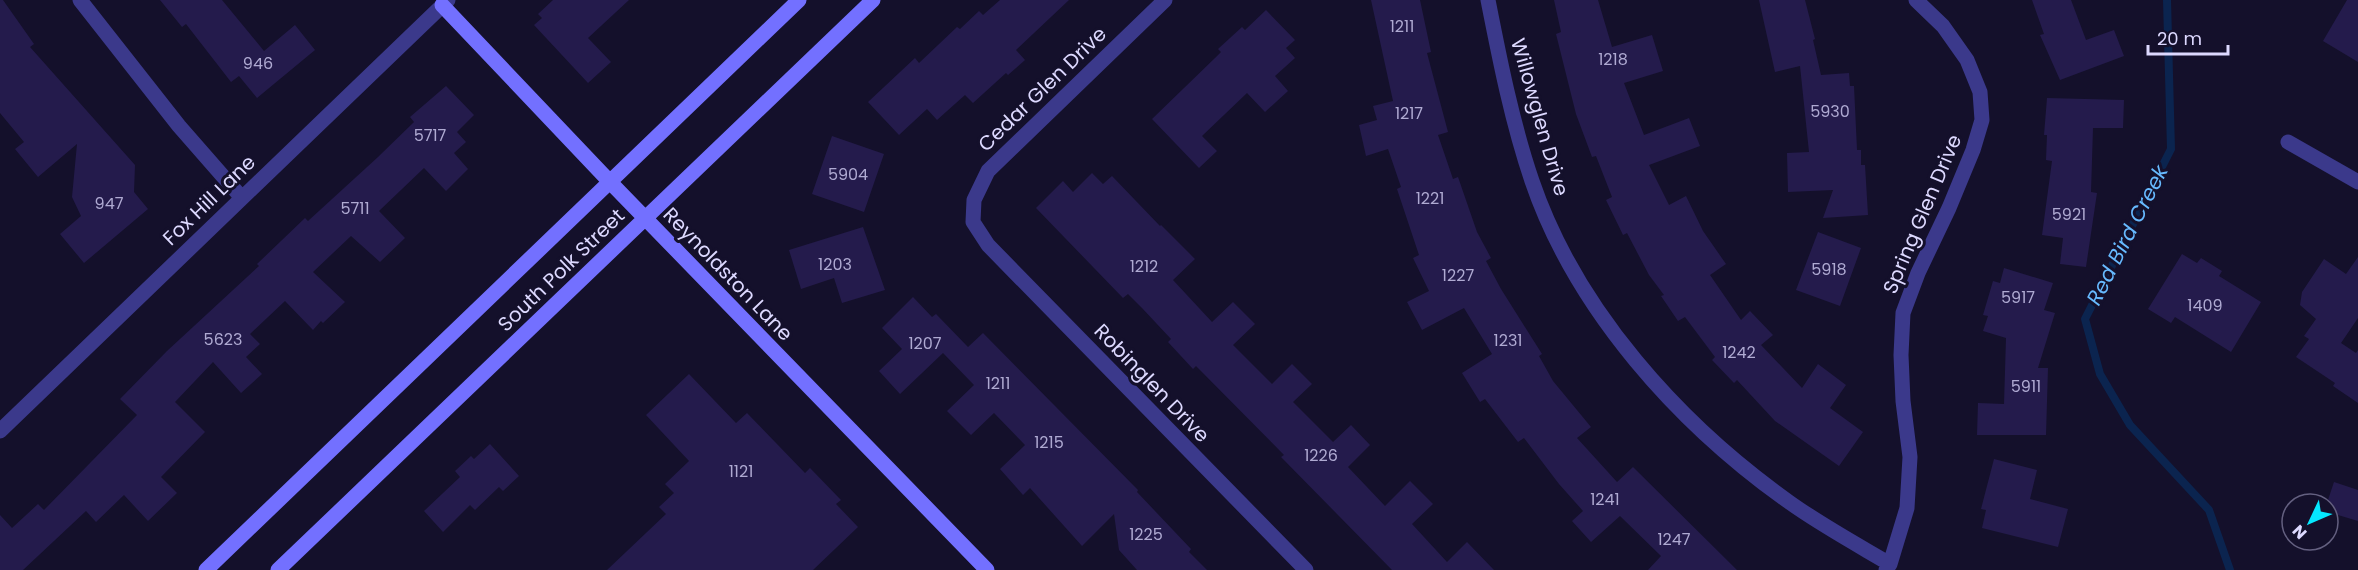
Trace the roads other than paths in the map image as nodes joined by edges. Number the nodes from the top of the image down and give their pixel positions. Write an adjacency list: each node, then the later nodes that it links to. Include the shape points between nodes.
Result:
1 (81, 0): 11 (street)
2 (799, 0): 9 (main road, South Polk Street)
3 (873, 0): 12 (main road, South Polk Street)
4 (1165, 0): 13 (street, Cedar Glen Drive, via 988,171 974,200)
5 (1488, 0): 15 (street, Willowglen Drive, via 1504,83 1532,182 1559,246 1589,300 1646,373 1720,449 1790,503)
6 (1916, 0): 15 (street, Spring Glen Drive, via 1943,26 1967,60 1980,92 1982,120 1973,150 1903,313 1903,401 1910,457 1907,508)
7 (445, 2): 9 (main road, Reynoldston Lane); 11 (street, Fox Hill Lane)
8 (2288, 142): 10 (street)
9 (610, 182): 12 (main road, Reynoldston Lane); 16 (main road, South Polk Street)
10 (2358, 182)
11 (242, 198): 14 (street, Fox Hill Lane)
12 (645, 219): 17 (main road, South Polk Street); 18 (main road, Reynoldston Lane)
13 (973, 222): 19 (street, Robinglen Drive, via 988,245)
14 (0, 431)
15 (1888, 567)
16 (206, 570)
17 (278, 570)
18 (987, 570)
19 (1306, 570)

